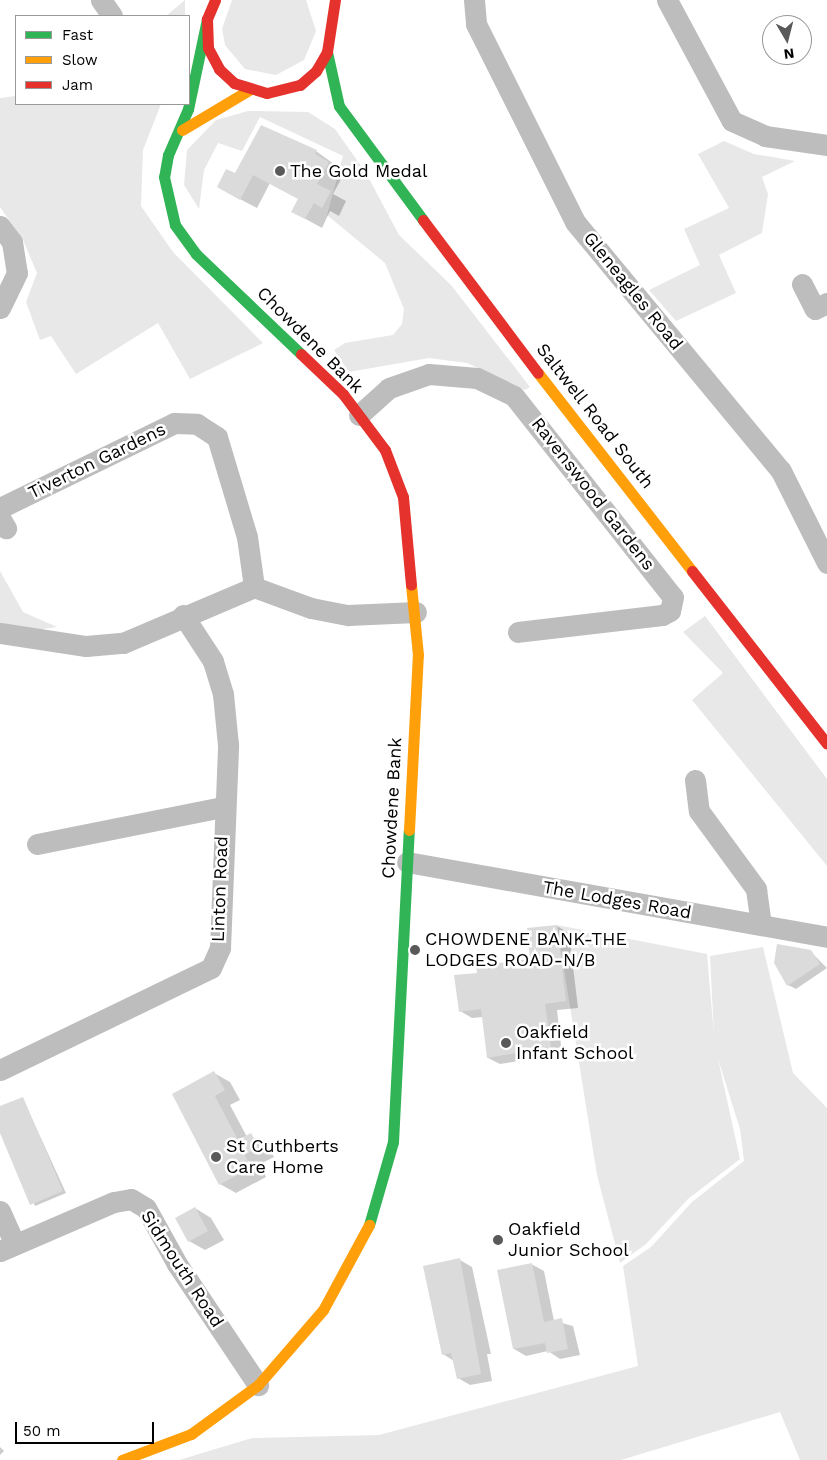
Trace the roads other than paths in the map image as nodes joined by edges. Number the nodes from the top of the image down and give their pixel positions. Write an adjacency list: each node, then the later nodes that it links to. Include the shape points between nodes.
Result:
1 (101, 0): 7 (street)
2 (215, 0): 8 (street)
3 (321, 0): 9 (street)
4 (335, 0): 9 (street)
5 (474, 0): 24 (street, Gleneagles Road, via 476,24 575,222 781,471)
6 (667, 0): 17 (street, via 732,121 766,136)
7 (111, 15)
8 (207, 19): 12 (street, via 208,48 219,69); 13 (street, Chowdene Bank)
9 (330, 22): 10 (street)
10 (327, 52): 11 (street, via 316,71); 15 (street, Saltwell Road South)
11 (300, 84): 12 (street, via 282,92); 15 (street, Saltwell Road South)
12 (249, 90): 16 (street, Chowdene Bank)
13 (190, 94)
14 (188, 105): 16 (street, Chowdene Bank)
15 (340, 106): 30 (street, Saltwell Road South, via 484,303)
16 (182, 130): 22 (street, Chowdene Bank, via 168,155 164,177 175,225 196,254 343,394)
17 (827, 145)
18 (0, 226): 21 (street, via 12,242 16,273)
19 (802, 284): 20 (street)
20 (821, 306)
21 (0, 308)
22 (360, 416): 26 (street, Chowdene Bank, via 385,450 403,497); 28 (street, Ravenswood Gardens, via 390,388 429,374 477,378 514,396 673,597 670,611 662,616)
23 (2, 518): 25 (street, Tiverton Gardens, via 174,423 197,424 216,437 247,537)
24 (827, 563)
25 (254, 587): 26 (street, via 310,608 348,615); 27 (street)
26 (416, 612): 34 (street, Chowdene Bank)
27 (183, 615): 29 (street, via 123,643 86,646); 32 (street, Linton Road, via 213,661 224,694 228,745)
28 (518, 632)
29 (0, 634)
30 (827, 744)
31 (695, 780): 35 (street, via 699,811 756,889)
32 (222, 807): 33 (street); 37 (street, Linton Road, via 220,948 211,968)
33 (37, 844)
34 (407, 862): 35 (street, The Lodges Road); 40 (street, Chowdene Bank, via 393,1142 375,1213 323,1310)
35 (760, 925): 36 (street, The Lodges Road)
36 (827, 937)
37 (0, 1070)
38 (0, 1211): 39 (street)
39 (7, 1247): 40 (street, Sidmouth Road, via 114,1202 131,1199 146,1208 177,1264)
40 (258, 1385): 41 (street, Chowdene Bank, via 191,1434)
41 (122, 1460)

